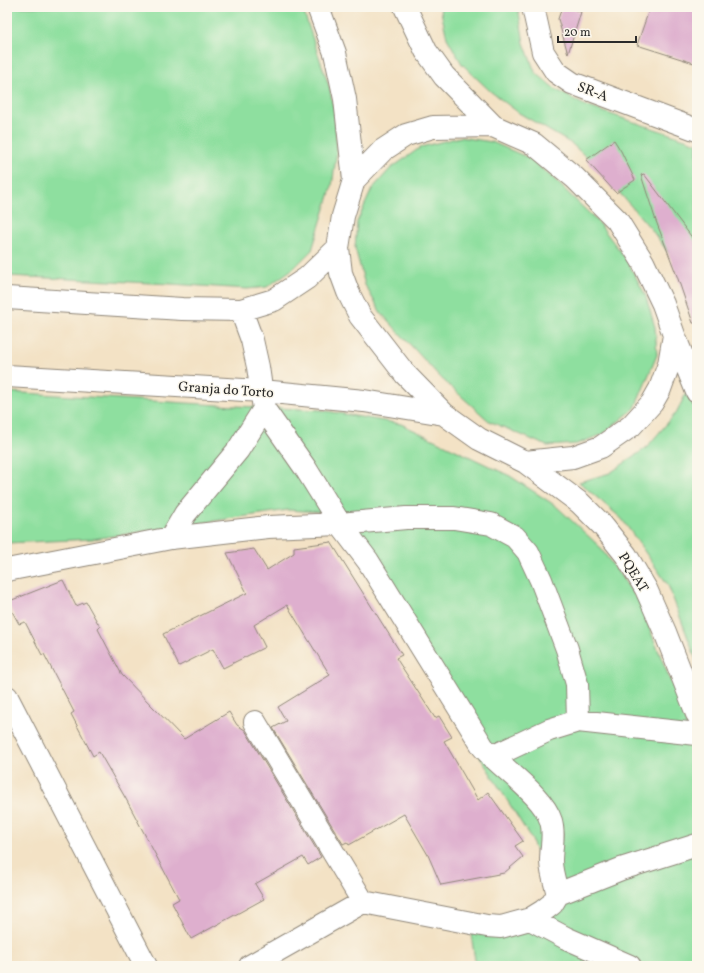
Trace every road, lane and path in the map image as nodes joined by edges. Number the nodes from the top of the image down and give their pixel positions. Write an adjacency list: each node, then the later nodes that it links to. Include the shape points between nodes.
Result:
1 (318, 7): 6 (street, via 335,53 345,99)
2 (405, 7): 4 (street, via 426,51 444,76)
3 (533, 7): 5 (street, SR-A, via 543,52 556,72 572,83)
4 (493, 126): 6 (street, via 433,127 406,135 383,150); 10 (street, via 534,144 575,178 617,220 643,262)
5 (697, 130)
6 (354, 180): 7 (street, PQEAT, via 343,216)
7 (338, 248): 9 (street, via 307,278 274,300); 14 (street, PQEAT, via 341,273 360,316 405,374)
8 (7, 298): 9 (street)
9 (241, 310): 13 (street, via 252,340)
10 (674, 335): 12 (street); 15 (street, via 669,364 660,389 631,426 601,447 573,457)
11 (7, 376): 13 (street, Granja do Torto)
12 (697, 392)
13 (263, 400): 14 (street, Granja do Torto, via 364,401); 16 (street); 17 (street, via 238,450 185,514)
14 (444, 414): 15 (street, PQEAT, via 479,439)
15 (525, 462): 20 (street, PQEAT, via 580,503 626,555 646,589)
16 (340, 524): 17 (street, via 268,527); 21 (street, via 406,518 454,518 491,524 515,537 528,552 535,566 567,648 577,684); 24 (street, via 368,561 483,747)
17 (171, 538): 18 (street)
18 (7, 570)
19 (7, 697): 29 (street)
20 (697, 714)
21 (578, 721): 23 (street); 24 (street, via 549,730)
22 (255, 722): 27 (street)
23 (697, 734)
24 (492, 757): 26 (street, via 536,797 548,813 553,830 551,863)
25 (697, 845): 26 (street, via 621,869)
26 (558, 894): 28 (street, via 552,904)
27 (363, 902): 28 (street, via 487,926 501,927); 30 (street)
28 (530, 919): 31 (street)
29 (146, 966)
30 (250, 966)
31 (630, 966)

